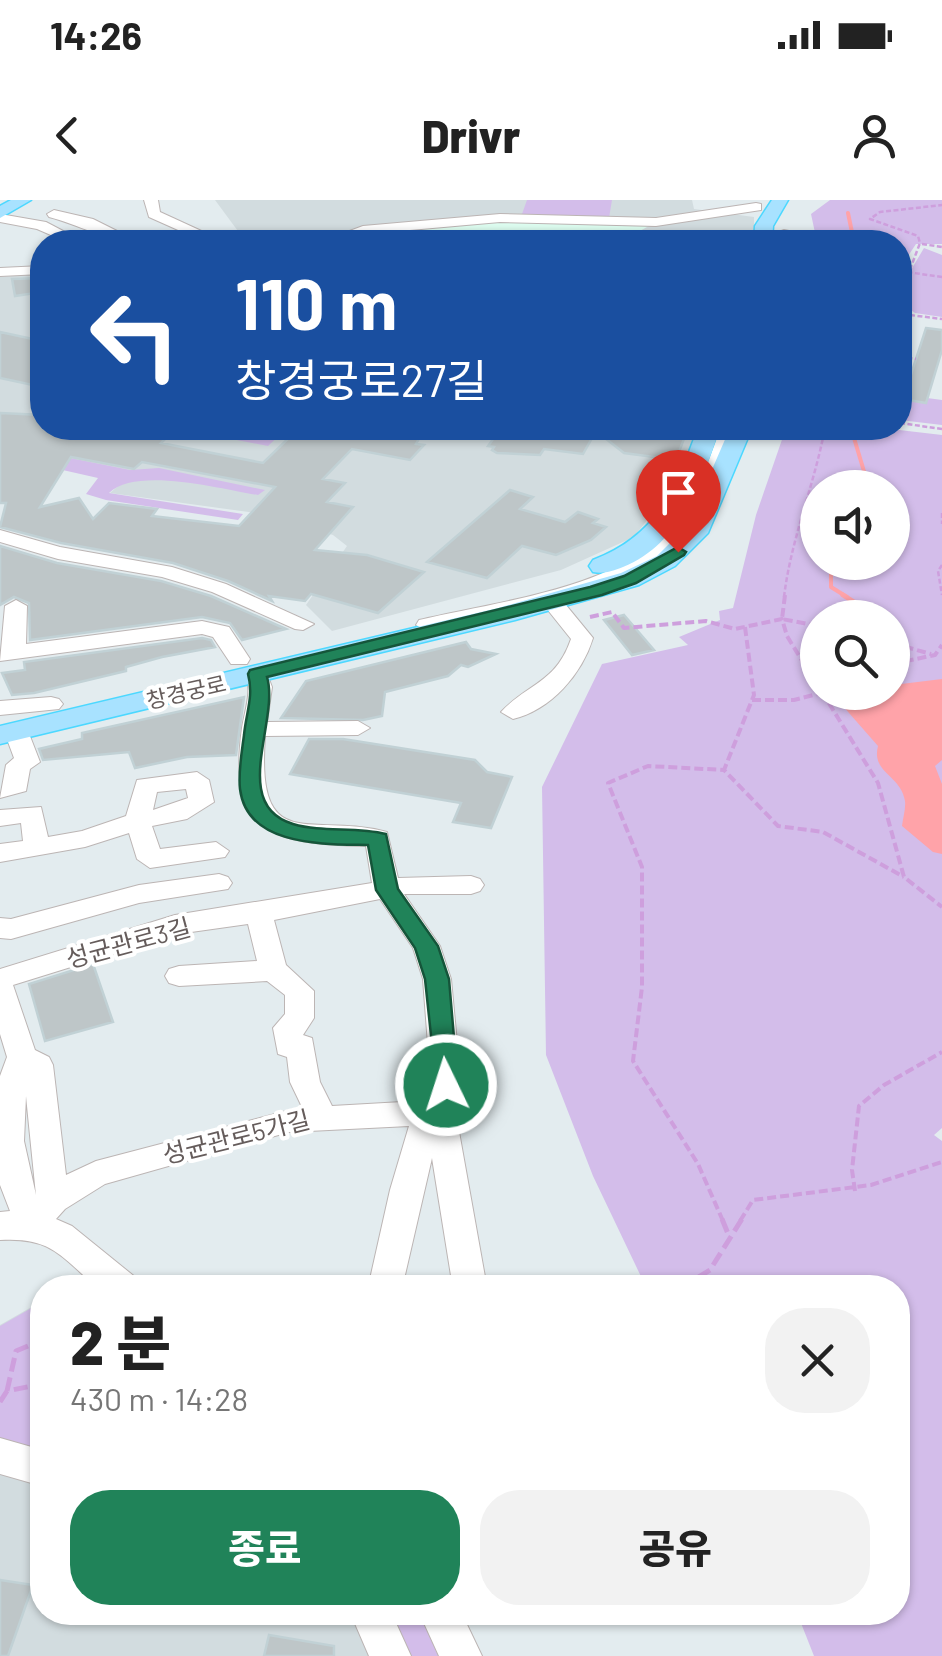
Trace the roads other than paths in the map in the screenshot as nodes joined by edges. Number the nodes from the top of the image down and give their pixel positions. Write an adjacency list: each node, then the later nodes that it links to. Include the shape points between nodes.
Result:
1 (22, 200): 8 (main road)
2 (82, 200): 7 (street)
3 (782, 200): 16 (main road); 17 (main road)
4 (756, 207): 9 (street)
5 (184, 210): 6 (street)
6 (152, 212): 13 (street)
7 (54, 214): 10 (street); 12 (street)
8 (0, 215): 10 (street)
9 (656, 222): 14 (street, via 500,218); 15 (street)
10 (34, 223): 11 (street)
11 (50, 230)
12 (102, 230)
13 (196, 230)
14 (372, 230)
15 (642, 230)
16 (764, 230)
17 (781, 230)
18 (30, 271): 19 (street)
19 (0, 272)
20 (704, 440): 28 (main road, 창경궁로, via 676,511 629,556)
21 (725, 440): 29 (street, via 681,529 637,566)
22 (735, 440): 25 (main road, 창경궁로, via 699,528 678,552)
23 (0, 536): 26 (street, via 58,554 165,571)
24 (16, 606): 27 (street, 창경궁로)
25 (560, 612): 28 (main road, 창경궁로); 30 (street, via 582,638 579,652 554,686)
26 (303, 624)
27 (8, 653): 28 (street, 창경궁로, via 202,628 221,632)
28 (248, 667): 29 (main road, 창경궁로); 31 (main road, 창경궁로, via 51,704); 33 (street, via 262,691)
29 (151, 699): 31 (main road, 창경궁로)
30 (514, 712)
31 (4, 723): 34 (street, via 28,762 18,765 16,786)
32 (358, 728): 33 (street)
33 (254, 729): 42 (street, via 250,789 268,822 322,837 378,838)
34 (0, 790)
35 (0, 818): 37 (street, via 32,813)
36 (138, 821): 36 (street, via 201,802 197,780 146,786); 37 (street); 39 (street, via 150,859 216,845)
37 (37, 848): 38 (street)
38 (0, 854)
39 (219, 882): 41 (street); 45 (street)
40 (471, 885): 42 (street, 성균관로3길)
41 (168, 886): 43 (street); 46 (street)
42 (387, 890): 44 (street, 성균관로3길); 53 (street, via 426,946 437,979 446,1085)
43 (77, 908): 47 (street); 48 (street)
44 (258, 913): 45 (street, 성균관로3길); 49 (street)
45 (218, 920): 46 (street, 성균관로3길)
46 (175, 925): 48 (street, 성균관로3길)
47 (0, 928)
48 (94, 950): 51 (street, 성균관로3길)
49 (273, 970): 50 (street); 54 (street, via 300,990 289,1046 301,1046 305,1082)
50 (180, 976)
51 (0, 983): 52 (street)
52 (10, 1070): 55 (street, via 2,1136 9,1178); 55 (street, via 38,1065)
53 (429, 1113): 54 (street, 성균관로5가길); 57 (street); 58 (street, via 442,1126)
54 (322, 1116): 55 (street, 성균관로5가길, via 96,1174)
55 (29, 1216): 56 (street)
56 (107, 1275)
57 (388, 1275)
58 (468, 1275)
59 (0, 1456): 60 (street)
60 (30, 1465)
61 (376, 1625): 62 (street)
62 (390, 1656)

